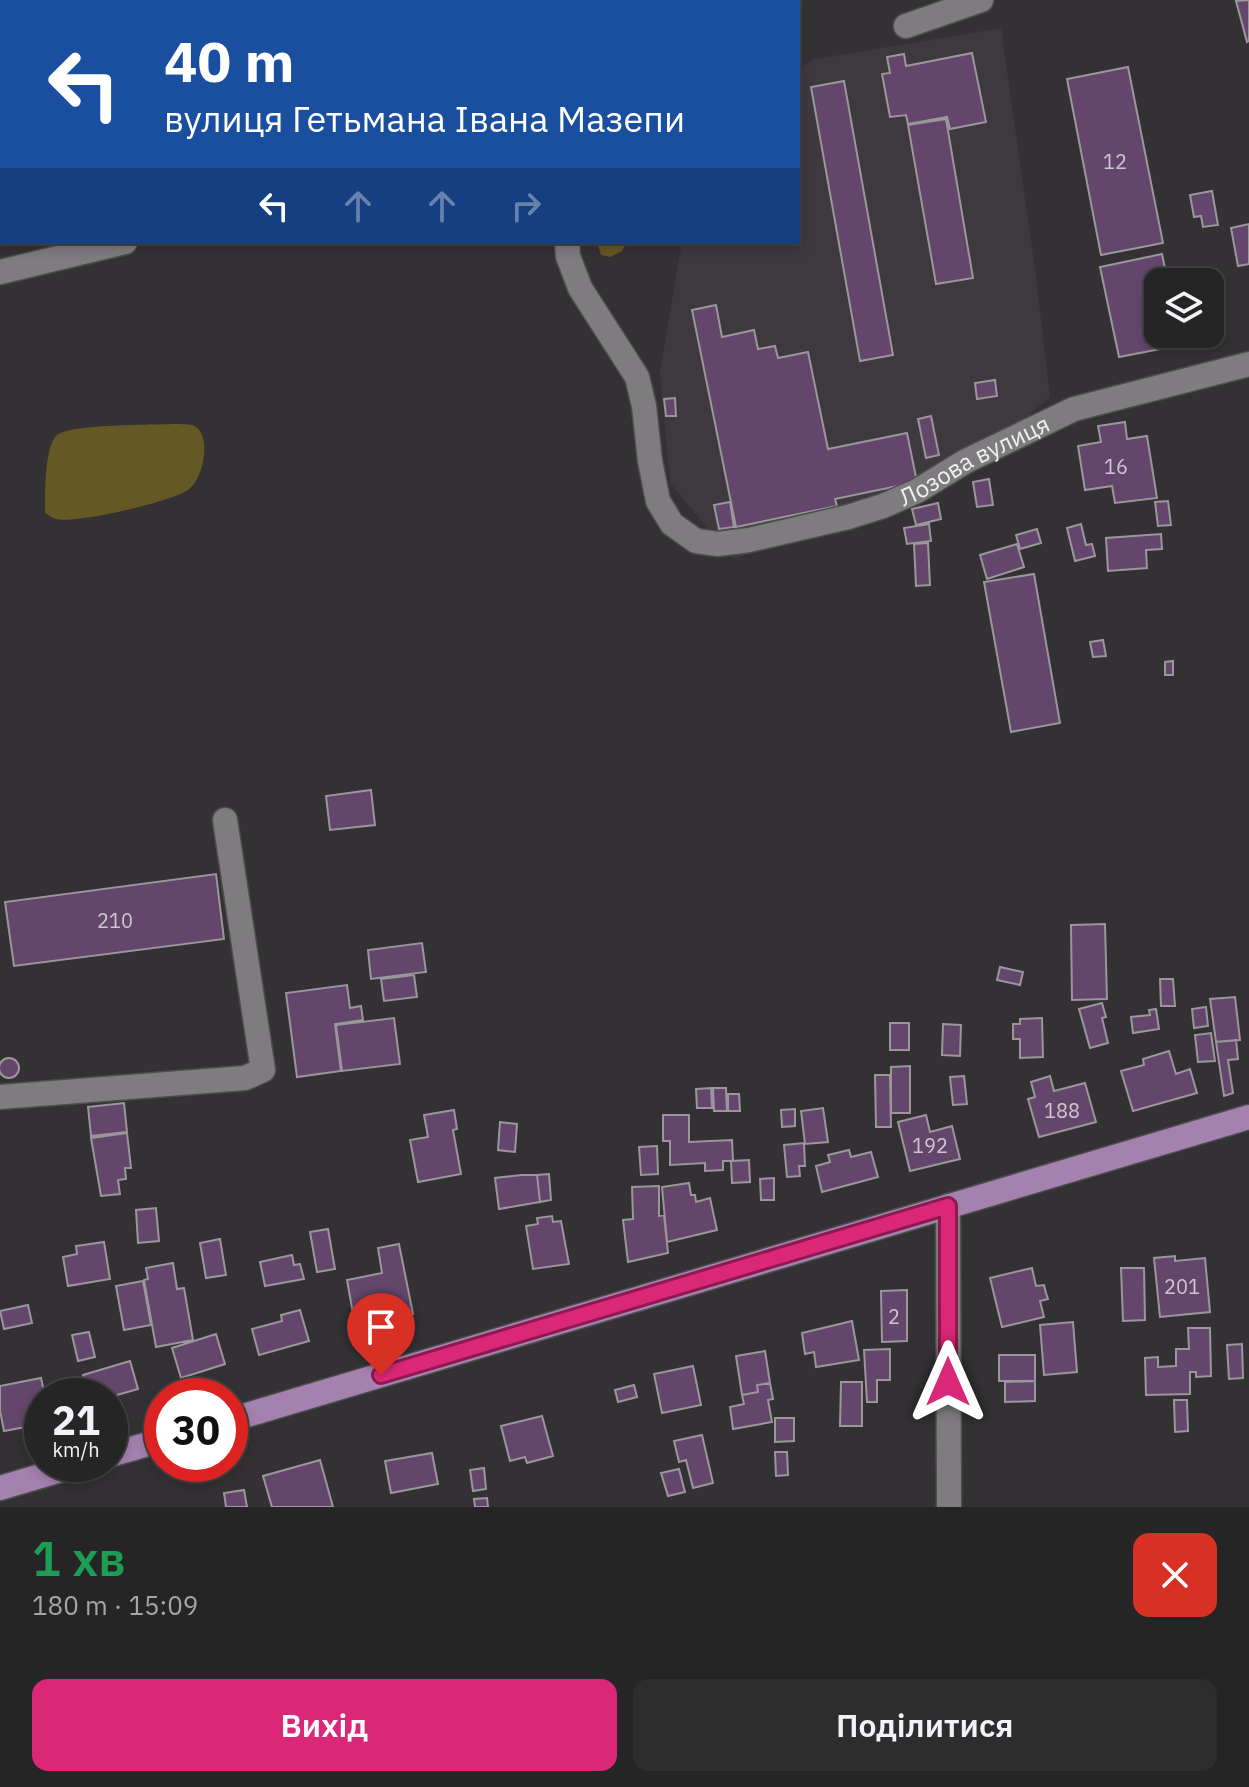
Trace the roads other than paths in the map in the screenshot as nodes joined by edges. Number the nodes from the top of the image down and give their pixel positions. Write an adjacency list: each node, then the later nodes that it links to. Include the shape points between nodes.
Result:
1 (981, 0): 2 (street)
2 (906, 26)
3 (117, 244): 5 (street)
4 (567, 244): 6 (street, Лозова вулиця, via 580,288 637,377 658,501 672,524 696,541 749,540 883,506 1074,409)
5 (0, 272)
6 (1249, 364)
7 (225, 820): 8 (street, via 263,1070 245,1078)
8 (0, 1097)
9 (1249, 1117): 10 (main road)
10 (948, 1206): 11 (main road); 14 (street)
11 (248, 1415)
12 (24, 1481): 13 (main road)
13 (0, 1488)
14 (949, 1507)

